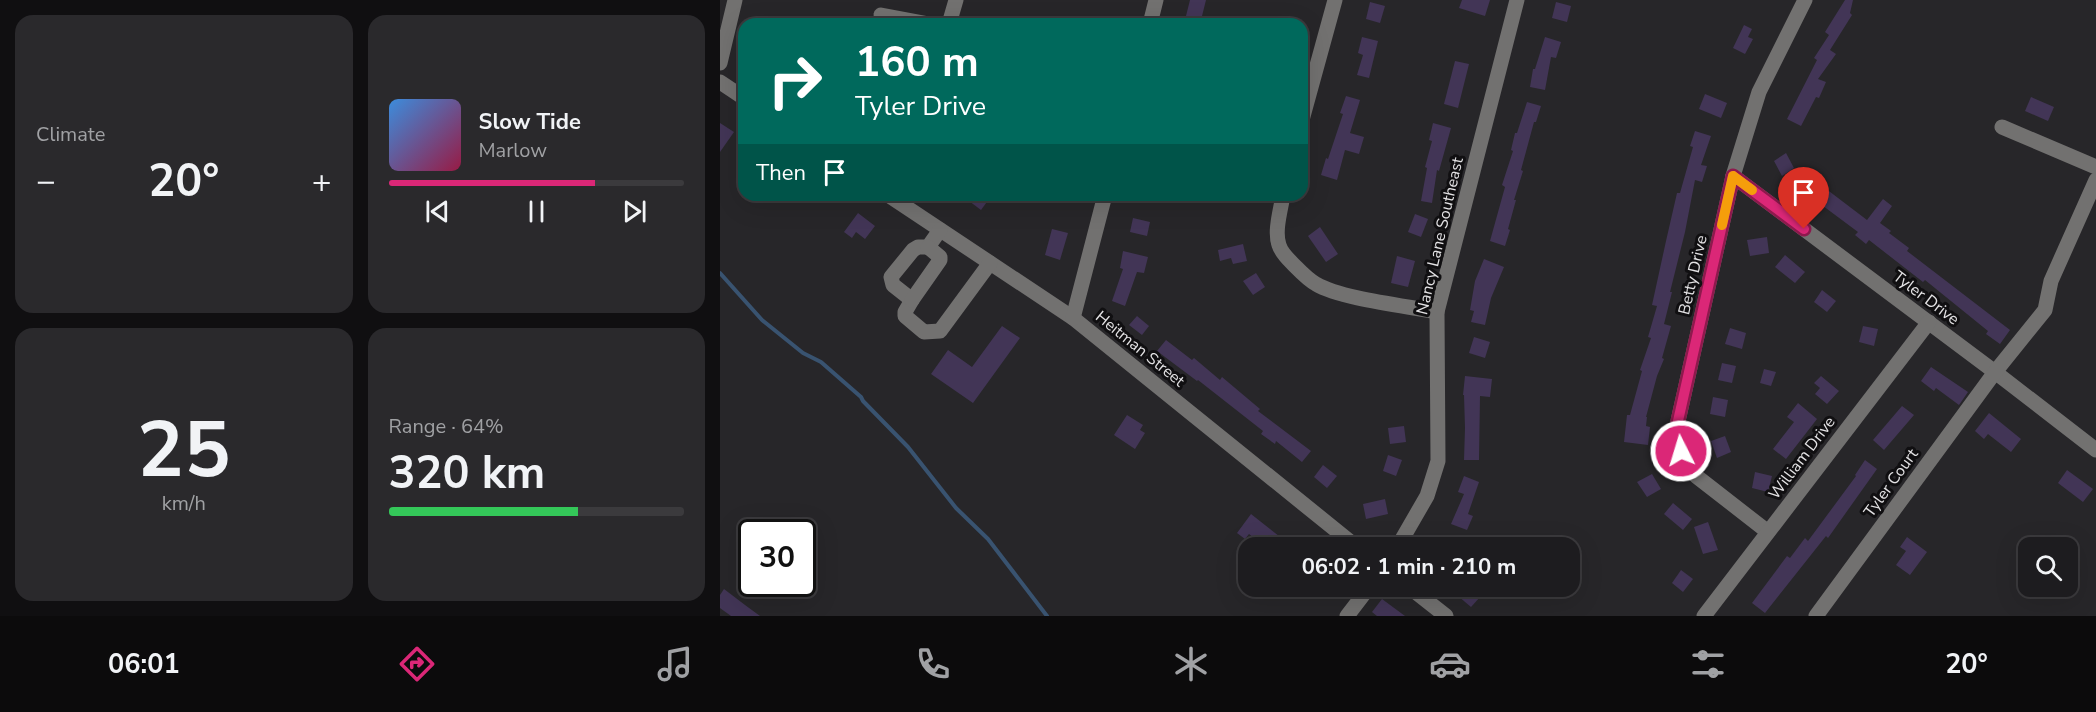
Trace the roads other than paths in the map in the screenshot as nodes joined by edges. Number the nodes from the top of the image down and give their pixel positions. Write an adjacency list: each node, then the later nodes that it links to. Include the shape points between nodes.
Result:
1 (735, 0): 11 (street)
2 (956, 0): 9 (street)
3 (1156, 0): 10 (street)
4 (1335, 0): 14 (street)
5 (1517, 0): 26 (street, Nancy Lane Southeast)
6 (1805, 0): 17 (street, Betty Drive, via 1759,92)
7 (881, 15): 8 (street)
8 (897, 18)
9 (951, 18)
10 (1152, 18)
11 (720, 63)
12 (720, 82): 13 (street)
13 (738, 94)
14 (1308, 98)
15 (2002, 127): 16 (street)
16 (2096, 167)
17 (1733, 176): 28 (street, Tyler Drive); 31 (street, Betty Drive, via 1678,421 1681,451 1696,476)
18 (2096, 180): 29 (street, Tyler Court, via 2051,281 2045,310)
19 (905, 201): 22 (street, Heitman Street)
20 (1103, 201): 27 (street)
21 (1282, 201): 26 (street, via 1279,246 1304,276 1336,292)
22 (940, 230): 23 (street); 24 (street, Heitman Street)
23 (928, 247): 25 (street, via 940,260); 25 (street, via 913,250 891,277 893,285)
24 (990, 263): 25 (street, via 940,331 924,332 905,316); 27 (street, Heitman Street)
25 (912, 300)
26 (1437, 312): 33 (street, Nancy Lane Southeast, via 1438,461 1427,496)
27 (1073, 318): 32 (street, Heitman Street)
28 (1929, 322): 29 (street, Tyler Drive); 31 (street, William Drive)
29 (1995, 372): 30 (street, Tyler Drive); 39 (street, Tyler Court)
30 (2096, 450)
31 (1768, 532): 38 (street, William Drive)
32 (1344, 537)
33 (1403, 537)
34 (1362, 597): 36 (street)
35 (1422, 597): 37 (street)
36 (1347, 616)
37 (1446, 616)
38 (1704, 616)
39 (1816, 616)

